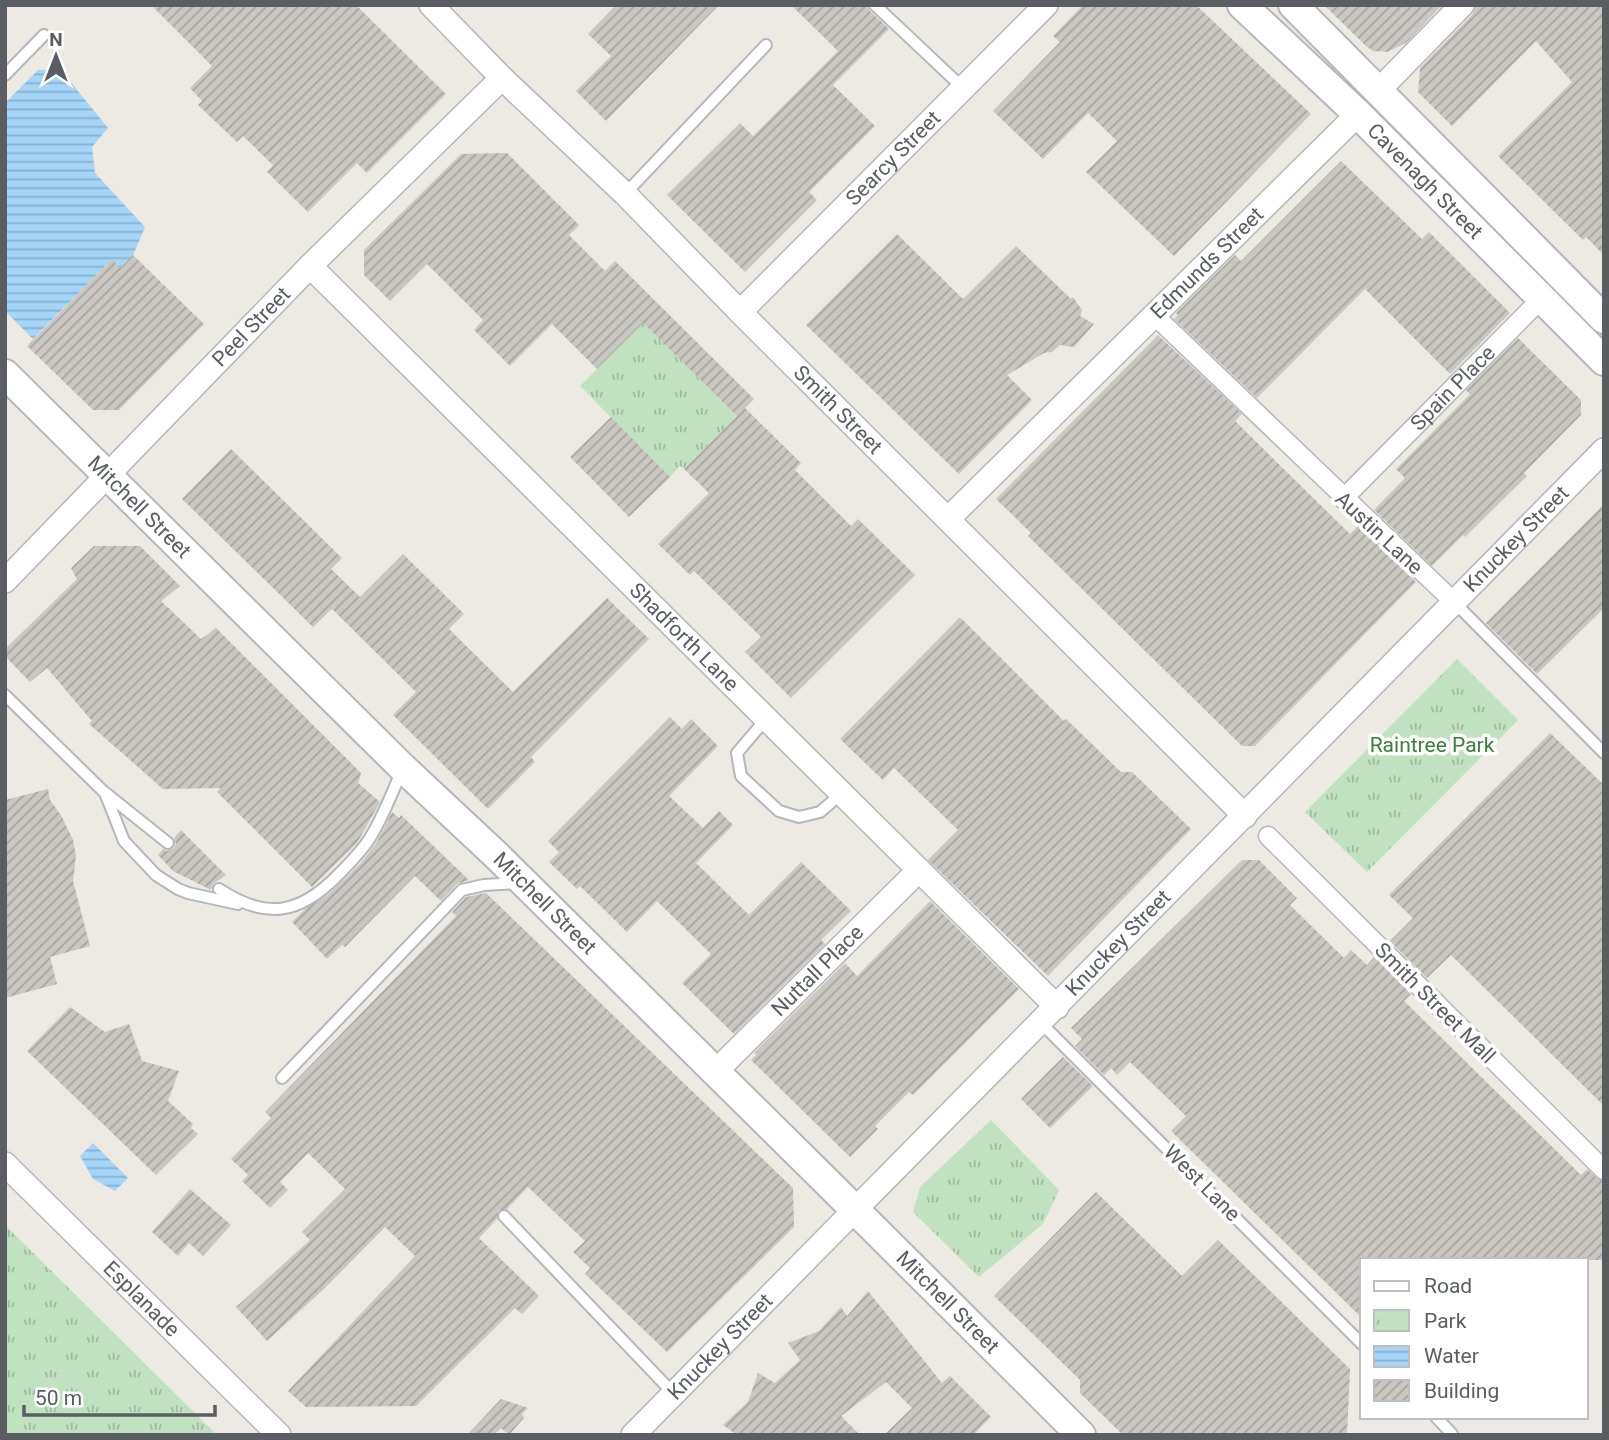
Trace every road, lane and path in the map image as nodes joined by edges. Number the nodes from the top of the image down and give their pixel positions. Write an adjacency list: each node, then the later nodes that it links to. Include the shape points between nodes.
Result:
1 (431, 5): 10 (street, Smith Street)
2 (875, 5): 11 (lane)
3 (1046, 5): 11 (street, Searcy Street)
4 (1242, 5): 13 (street, Cavenagh Street)
5 (1293, 5): 12 (street, Cavenagh Street)
6 (1462, 5): 12 (street, Edmunds Street)
7 (44, 35): 9 (lane)
8 (766, 45): 14 (lane)
9 (5, 75)
10 (502, 78): 14 (street, Smith Street); 15 (street, Peel Street)
11 (963, 89): 18 (street, Searcy Street)
12 (1378, 92): 13 (street, Edmunds Street); 16 (street, Cavenagh Street)
13 (1357, 114): 17 (street, Cavenagh Street); 19 (street, Edmunds Street)
14 (625, 194): 18 (street, Smith Street)
15 (310, 267): 24 (street, Peel Street); 30 (street, Shadforth Lane)
16 (1562, 277): 17 (street, Spain Place); 20 (street, Cavenagh Street)
17 (1542, 298): 21 (street, Cavenagh Street); 25 (street, Spain Place)
18 (740, 313): 26 (street, Smith Street)
19 (1153, 314): 25 (street, Austin Lane); 26 (street, Edmunds Street)
20 (1604, 319)
21 (1604, 361)
22 (5, 374): 24 (street, Mitchell Street)
23 (1604, 450): 28 (street, Knuckey Street)
24 (107, 474): 27 (street, Peel Street); 32 (street, Mitchell Street)
25 (1343, 499): 28 (street, Austin Lane)
26 (948, 519): 35 (street, Smith Street)
27 (5, 581)
28 (1455, 604): 31 (lane, Austin Lane); 35 (street, Knuckey Street)
29 (5, 695): 33 (lane)
30 (766, 719): 34 (street, Shadforth Lane); 34 (lane, via 737,753 741,776 779,811 799,817 820,812)
31 (1604, 753)
32 (402, 768): 39 (street, Mitchell Street); 41 (lane, via 359,855 322,891 288,907)
33 (103, 791): 37 (lane); 41 (lane, via 124,841 156,875 177,890)
34 (842, 793): 38 (street, Shadforth Lane)
35 (1245, 816): 42 (street, Knuckey Street)
36 (1268, 836): 46 (street, Smith Street Mall)
37 (168, 843)
38 (919, 870): 42 (street, Shadforth Lane); 43 (street, Nuttall Place)
39 (523, 883): 43 (street, Mitchell Street); 44 (lane, via 462,890)
40 (219, 889): 41 (lane)
41 (254, 908)
42 (1049, 1015): 47 (street, Knuckey Street); 49 (lane, West Lane)
43 (715, 1072): 47 (street, Mitchell Street)
44 (282, 1078)
45 (5, 1164): 53 (street, Esplanade)
46 (1604, 1170)
47 (856, 1210): 50 (street, Knuckey Street); 55 (street, Mitchell Street)
48 (504, 1216): 50 (lane)
49 (1360, 1342)
50 (674, 1394): 54 (street, Knuckey Street)
51 (1438, 1419): 52 (lane)
52 (1452, 1434)
53 (279, 1435)
54 (633, 1435)
55 (1081, 1435)

